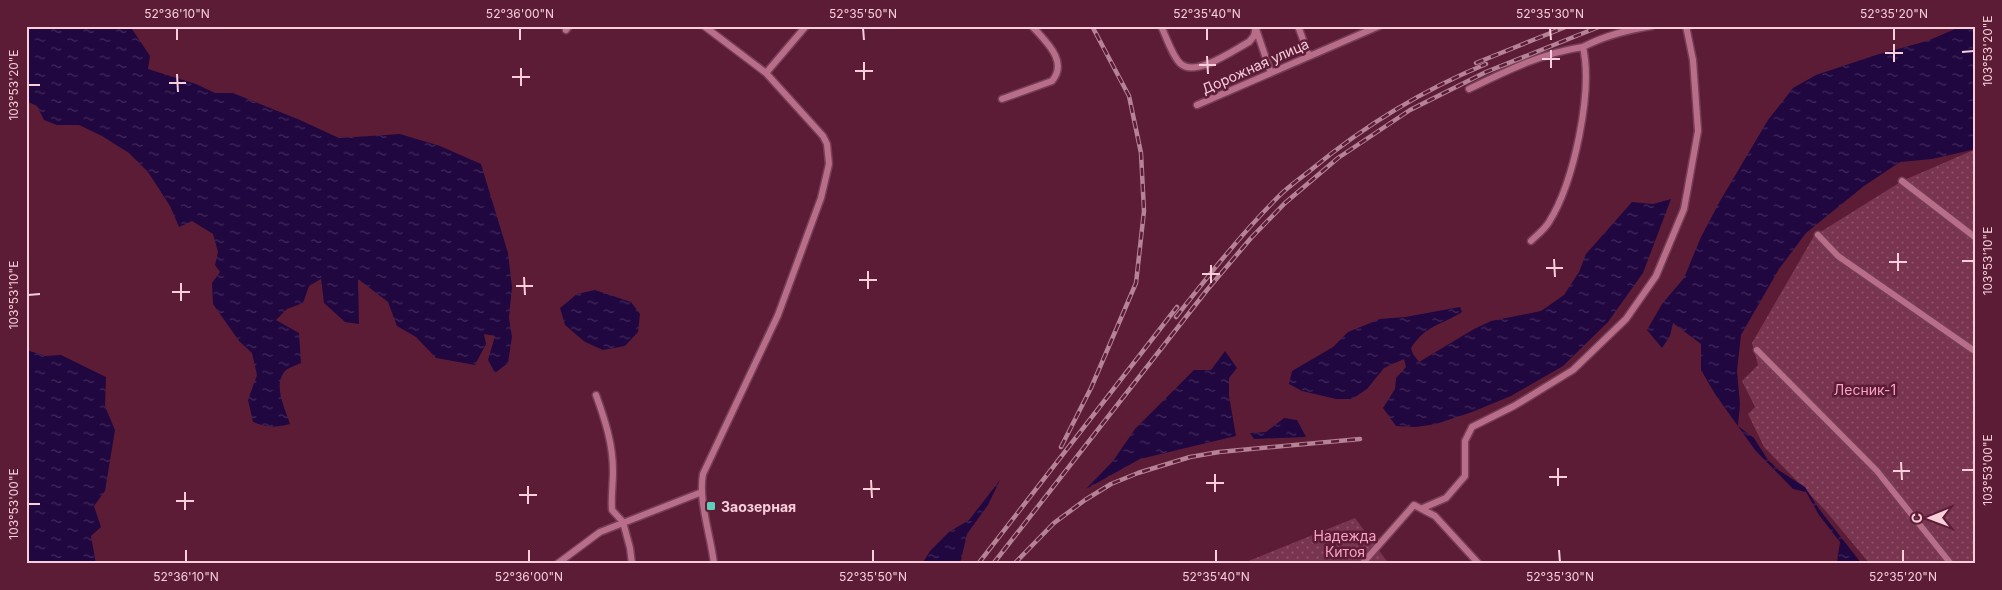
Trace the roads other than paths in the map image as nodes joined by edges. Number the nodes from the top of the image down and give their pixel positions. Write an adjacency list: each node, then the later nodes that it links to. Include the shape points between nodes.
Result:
1 (704, 26): 13 (street)
2 (806, 26): 13 (street)
3 (1032, 26): 16 (street, via 1054,51 1058,65 1056,77)
4 (1161, 26): 10 (street, via 1179,63 1190,68 1204,66 1249,42)
5 (1298, 26): 12 (street)
6 (1379, 26): 12 (street, Дорожная улица)
7 (1652, 26): 11 (street, via 1623,31)
8 (1679, 26): 9 (street)
9 (1686, 26): 26 (street, via 1693,60 1698,131 1684,209 1656,276 1626,319 1573,370 1472,427 1465,440 1465,476 1446,498)
10 (1256, 27): 14 (street)
11 (1583, 47): 15 (street, via 1524,63); 21 (street, via 1586,97 1567,183 1549,222)
12 (1309, 56): 14 (street, Дорожная улица)
13 (766, 73): 25 (street, via 823,136 829,164 821,198 778,315 709,459 703,474)
14 (1271, 73): 17 (street, Дорожная улица)
15 (1469, 89)
16 (1002, 98)
17 (1197, 105)
18 (1902, 180): 20 (street)
19 (1818, 235): 23 (street, via 1838,256)
20 (1976, 238)
21 (1531, 241)
22 (1757, 350): 33 (street, via 1877,471)
23 (1976, 352)
24 (596, 395): 27 (street, via 612,449 612,510)
25 (702, 492): 27 (street); 30 (street)
26 (1423, 508): 31 (street, via 1414,505); 32 (street, via 1435,516)
27 (623, 522): 28 (street, via 600,532); 29 (street)
28 (558, 564)
29 (632, 564)
30 (714, 564)
31 (1362, 564)
32 (1479, 564)
33 (1951, 564)

